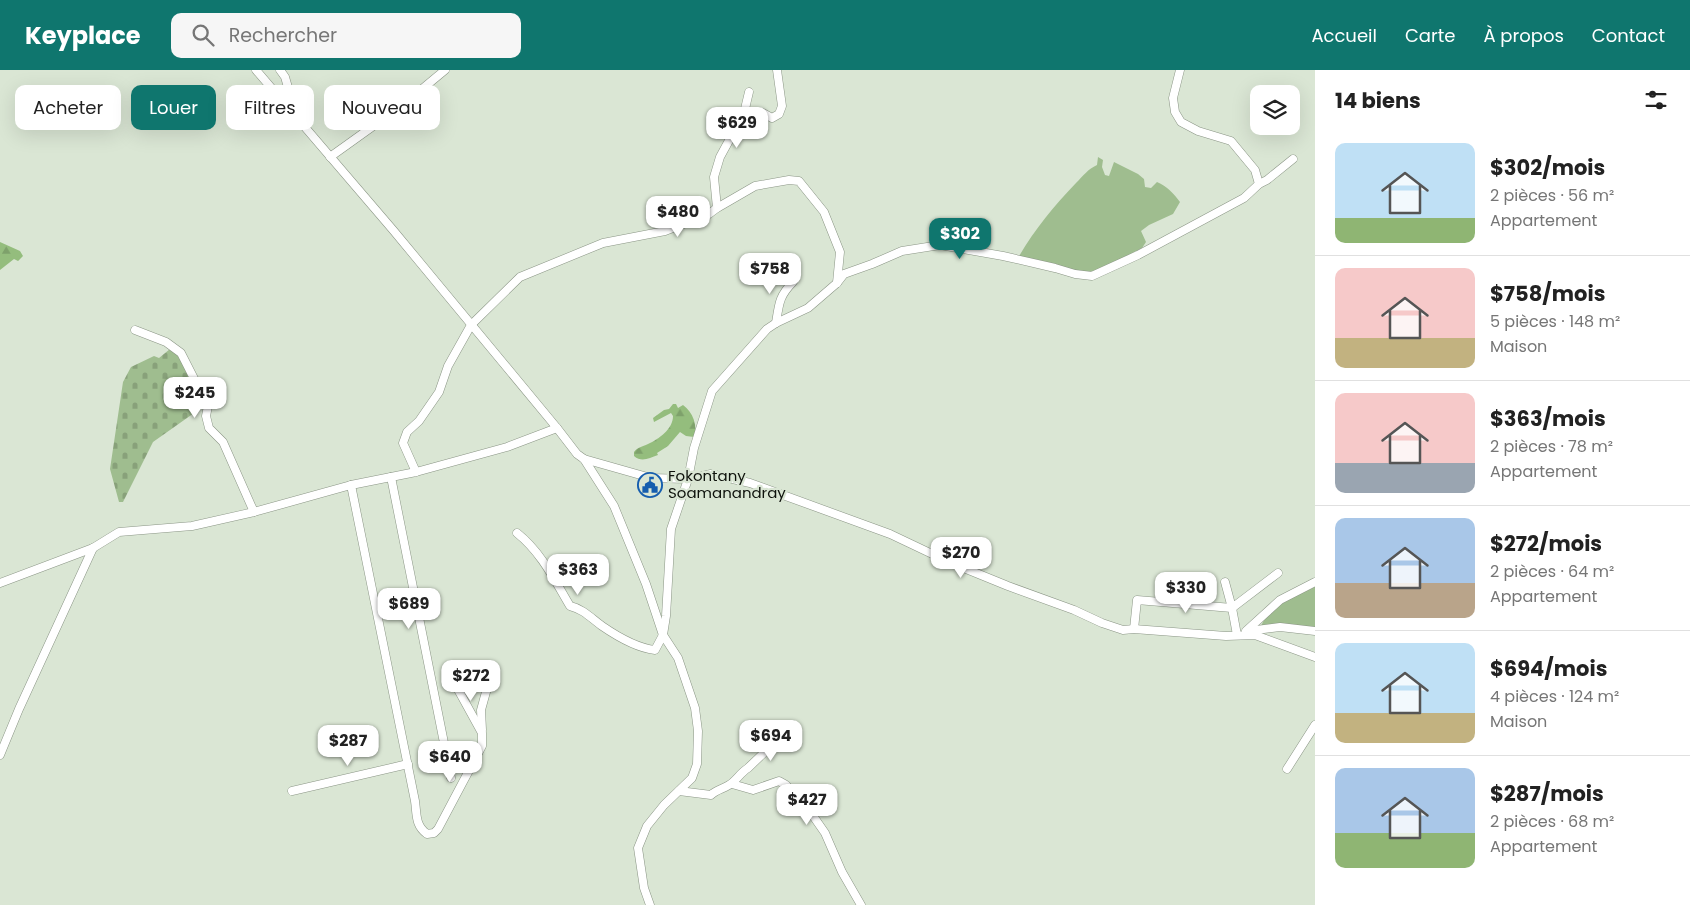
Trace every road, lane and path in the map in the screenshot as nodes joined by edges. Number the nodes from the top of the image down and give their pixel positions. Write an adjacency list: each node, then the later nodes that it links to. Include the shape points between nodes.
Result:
1 (256, 70): 6 (street)
2 (280, 70): 7 (street)
3 (445, 70): 11 (street)
4 (777, 70): 9 (street, via 782,106 779,114 772,118 763,113)
5 (1180, 70): 13 (street, via 1173,98 1175,112 1181,122 1198,132 1231,142 1255,170)
6 (269, 85)
7 (287, 85)
8 (748, 92): 9 (street)
9 (744, 113): 14 (street, via 720,157 714,176)
10 (307, 130): 11 (street)
11 (330, 157): 18 (street)
12 (1293, 159): 13 (street)
13 (1259, 184): 16 (street, via 1244,198 1092,276 940,245 902,250 844,274)
14 (716, 208): 16 (street, via 755,186 799,181 824,212 840,252); 18 (street, via 709,214 665,231 603,242 520,278)
15 (793, 282): 17 (street, via 783,292)
16 (837, 283): 17 (street, via 808,308)
17 (776, 323): 24 (street, via 712,391)
18 (471, 325): 20 (street); 22 (street, via 448,366 439,392 407,432 403,443)
19 (136, 330): 26 (street, via 181,352 208,406 209,428 223,442)
20 (557, 428): 21 (street); 22 (street, via 507,447)
21 (584, 459): 24 (street, via 651,478); 37 (street, via 614,506)
22 (416, 472): 23 (street)
23 (391, 477): 25 (street); 48 (street)
24 (688, 478): 34 (street, via 711,474 750,483 890,534 949,562 1102,623 1123,630); 37 (street, via 671,529)
25 (352, 486): 26 (street); 46 (street)
26 (254, 512): 28 (street, via 192,526 119,532)
27 (517, 533): 37 (street, via 541,557 570,606 579,608 604,627 644,648 655,650)
28 (94, 548): 32 (street); 45 (street)
29 (1278, 573): 33 (street)
30 (1225, 582): 33 (street)
31 (1315, 582): 35 (street, via 1280,600)
32 (0, 583)
33 (1232, 608): 34 (street, via 1137,600); 38 (street)
34 (1134, 629): 38 (street)
35 (1246, 631): 36 (street, via 1280,627); 38 (street)
36 (1315, 632)
37 (663, 635): 51 (street, via 678,658 693,701 698,732 697,764 692,778)
38 (1237, 635): 39 (street, via 1255,635)
39 (1315, 656)
40 (491, 674): 44 (street, via 481,710)
41 (456, 684): 44 (street)
42 (793, 725): 49 (street)
43 (1315, 725): 47 (street)
44 (482, 733): 46 (street, via 482,746 434,833 420,830)
45 (0, 756)
46 (408, 764): 50 (street)
47 (1287, 769)
48 (451, 778)
49 (732, 784): 51 (street, via 711,795); 53 (street, via 753,790 779,781 786,784 825,833)
50 (292, 791)
51 (679, 791): 52 (street, via 647,826 638,848)
52 (650, 905)
53 (861, 905)

